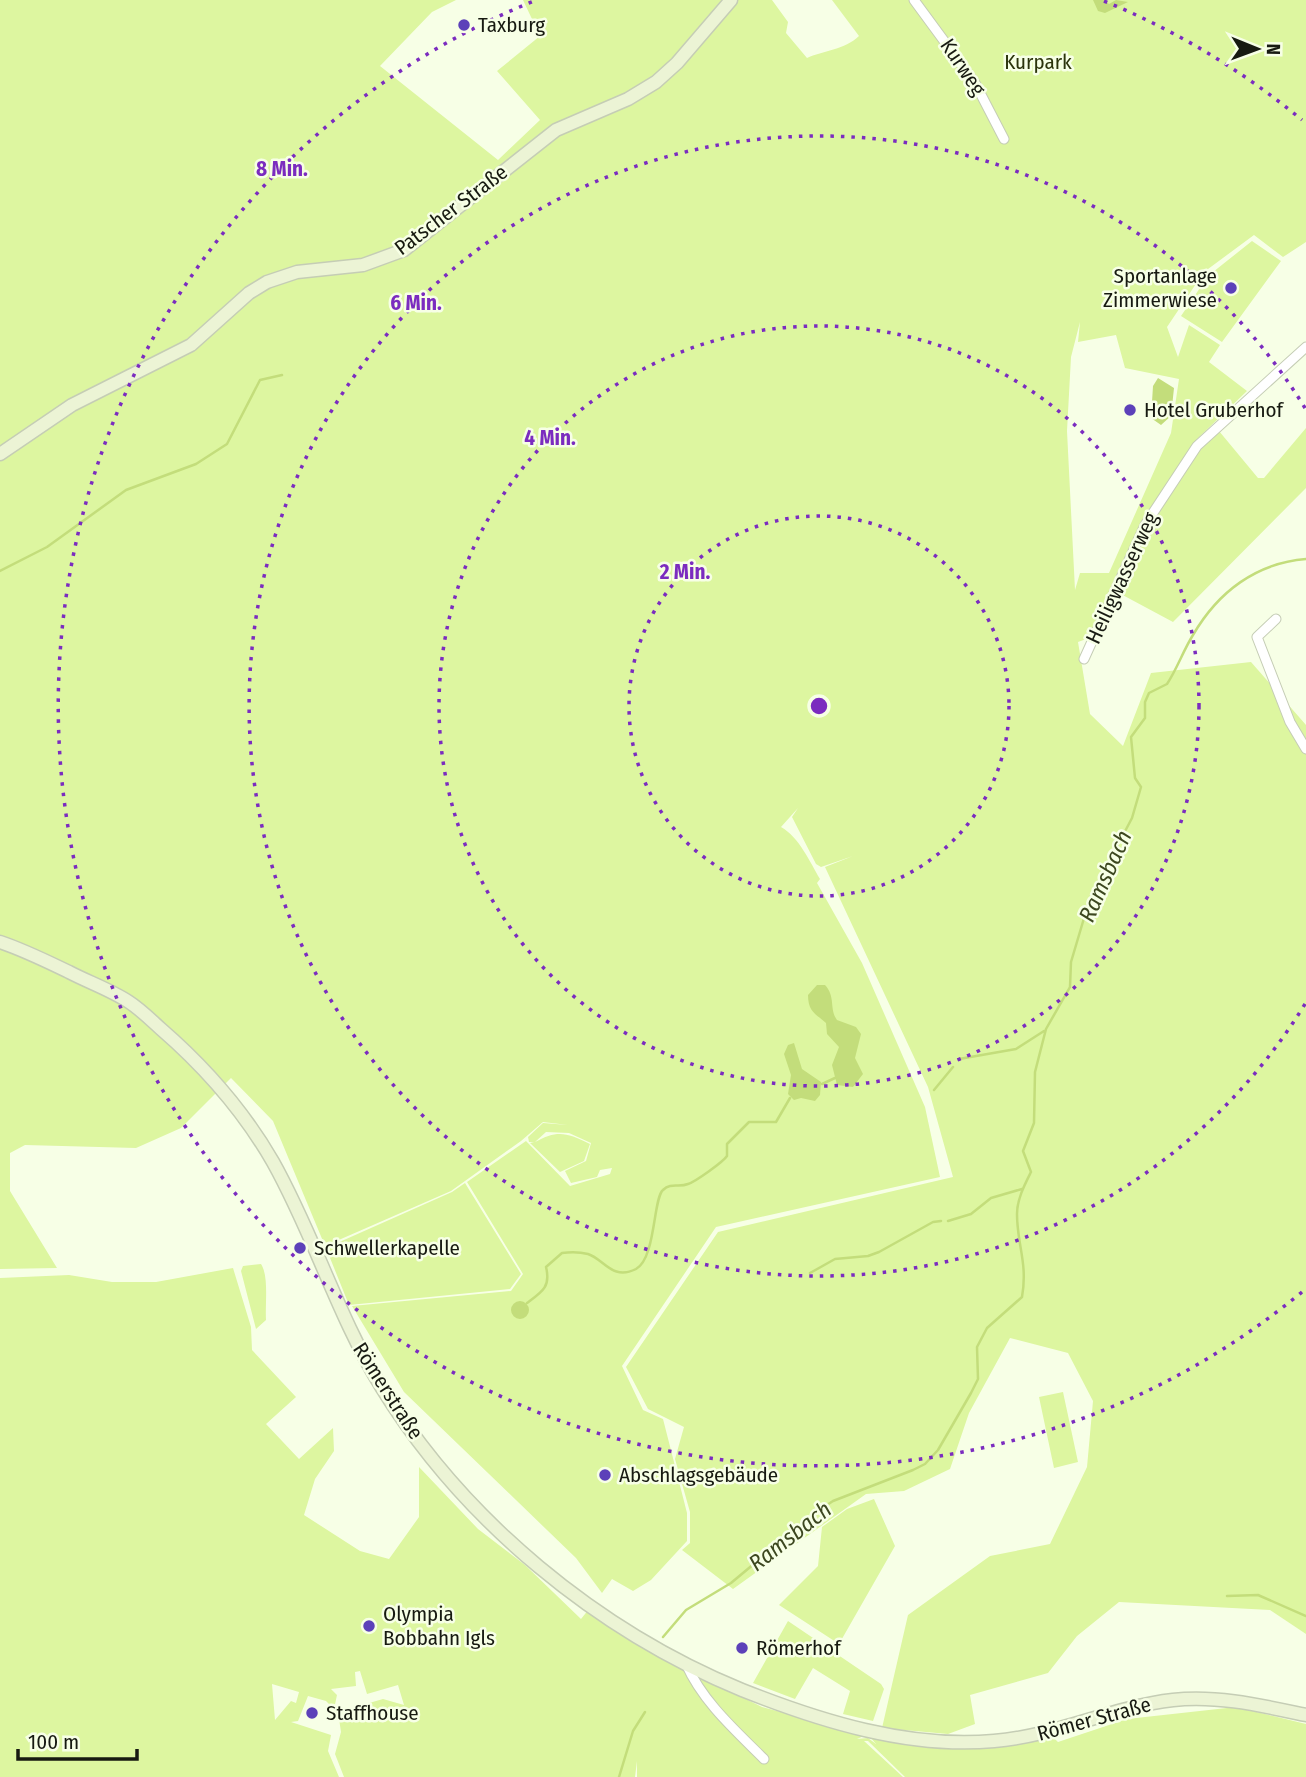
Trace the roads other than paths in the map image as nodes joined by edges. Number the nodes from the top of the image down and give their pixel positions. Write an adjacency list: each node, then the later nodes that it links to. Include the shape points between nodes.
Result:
1 (731, 0): 5 (main road, Patscher Straße, via 656,82 556,130 404,250 374,262 297,272 267,282 191,345 72,405)
2 (914, 0): 3 (street, Kurweg, via 975,83)
3 (1004, 139)
4 (1306, 347): 7 (street, Heiligwasserweg, via 1197,446 1144,525)
5 (0, 454)
6 (1276, 619): 8 (street, via 1257,636 1290,722)
7 (1084, 659)
8 (1306, 749)
9 (0, 942): 10 (main road, Römerstraße, via 130,1002 235,1101 274,1164 360,1351 427,1451 491,1522 557,1580 601,1613)
10 (686, 1664): 12 (main road, Römerstraße, via 782,1705); 13 (street, via 702,1692)
11 (1306, 1715): 12 (main road, Römer Straße, via 1187,1699 1007,1740 951,1742)
12 (882, 1733)
13 (764, 1759)

